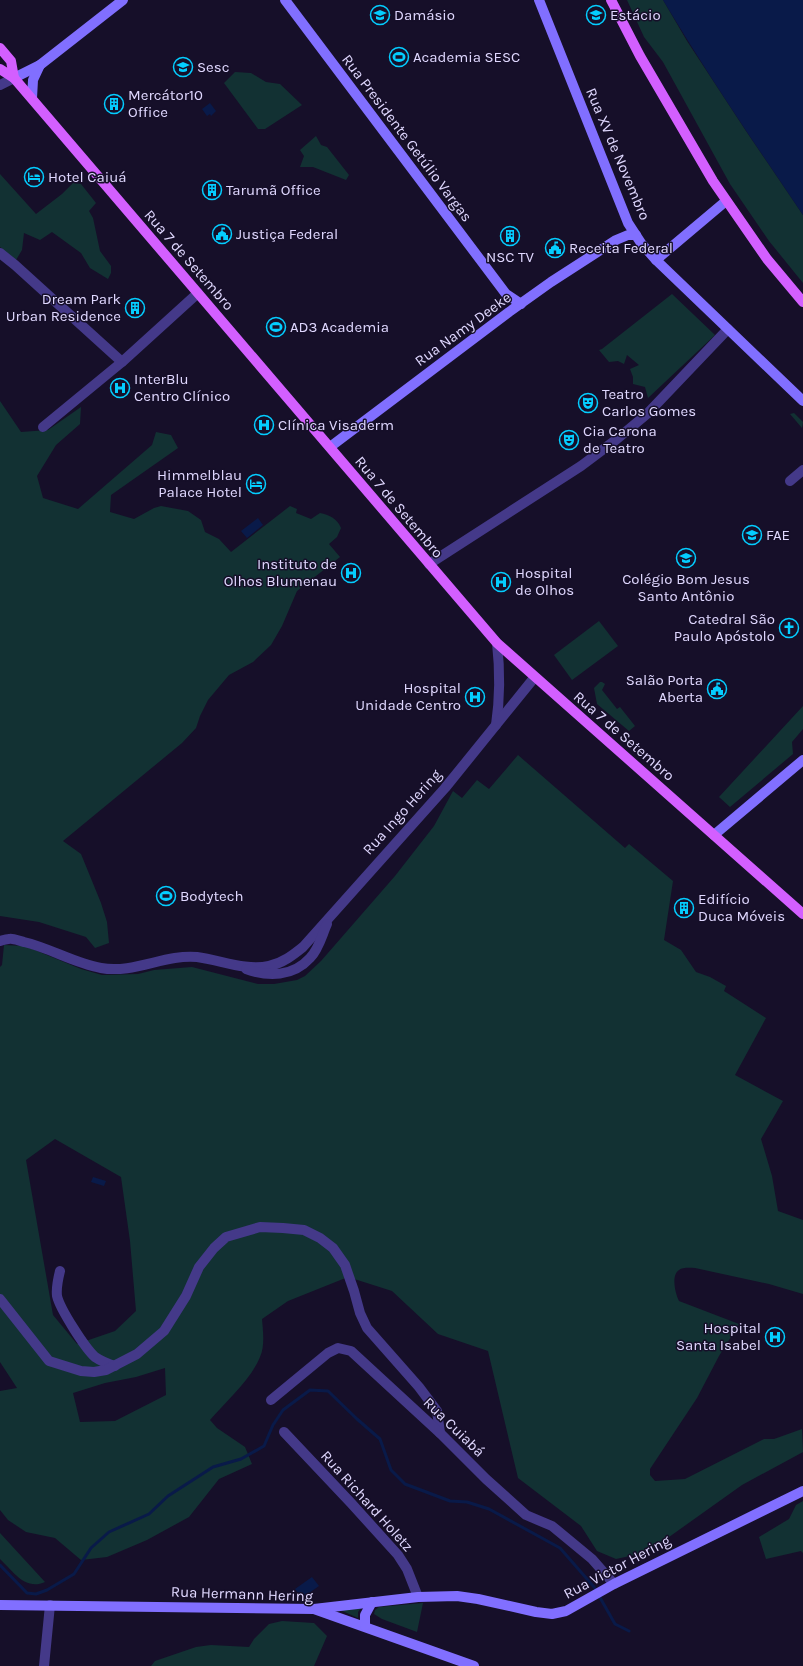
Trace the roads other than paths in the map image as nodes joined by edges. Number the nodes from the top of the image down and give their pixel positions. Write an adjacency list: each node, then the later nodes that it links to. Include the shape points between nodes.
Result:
1 (123, 0): 6 (street)
2 (285, 0): 18 (street, Rua Presidente Getúlio Vargas)
3 (539, 0): 12 (street, Rua XV de Novembro)
4 (611, 0): 11 (main road, via 640,56)
5 (0, 48): 8 (main road, Rua 7 de Setembro, via 11,61)
6 (40, 65): 8 (street); 10 (street, via 34,80)
7 (0, 69): 8 (main road, Rua 7 de Setembro)
8 (14, 78): 9 (street); 10 (main road, Rua 7 de Setembro)
9 (0, 85)
10 (32, 98): 17 (main road, Rua 7 de Setembro)
11 (726, 201): 16 (street); 19 (main road, via 767,259)
12 (628, 223): 13 (street, Rua XV de Novembro); 14 (street, Rua Namy Deeke)
13 (636, 235): 14 (street, Rua Namy Deeke); 16 (street, Rua XV de Novembro)
14 (616, 240): 20 (street, Rua Namy Deeke)
15 (0, 254): 23 (street)
16 (656, 260): 22 (street, Rua XV de Novembro)
17 (198, 293): 23 (street); 26 (main road, Rua 7 de Setembro)
18 (506, 294): 20 (street, Rua Presidente Getúlio Vargas); 21 (street, Rua Presidente Getúlio Vargas)
19 (803, 302)
20 (521, 304): 21 (street, Rua Namy Deeke)
21 (509, 312): 26 (street, Rua Namy Deeke)
22 (728, 329): 24 (street, Rua XV de Novembro); 29 (street, via 647,414 617,439 581,466)
23 (122, 362): 25 (street)
24 (803, 401)
25 (43, 427)
26 (330, 446): 29 (main road, Rua 7 de Setembro)
27 (803, 470): 28 (street)
28 (790, 481)
29 (429, 564): 30 (main road, Rua 7 de Setembro)
30 (497, 643): 31 (main road, Rua 7 de Setembro); 32 (street, via 499,708)
31 (534, 678): 32 (street, Rua Ingo Hering); 34 (main road, Rua 7 de Setembro)
32 (496, 727): 36 (street, Rua Ingo Hering)
33 (803, 760): 34 (street)
34 (714, 835): 35 (main road, Rua 7 de Setembro)
35 (803, 914)
36 (330, 917): 38 (street, Rua Ingo Hering, via 303,947 283,962 269,966); 38 (street, Rua Ingo Hering, via 314,954 301,966 271,975 259,974)
37 (0, 941): 38 (street, Rua Ingo Hering, via 9,939 25,942 55,951 86,965 116,970 197,957)
38 (237, 966)
39 (60, 1271): 41 (street, via 58,1297 70,1321 95,1357)
40 (0, 1300): 41 (street, via 49,1361 81,1371 94,1372)
41 (115, 1366): 44 (street, via 137,1354 164,1332 186,1296 199,1267 226,1237 260,1227 304,1230 333,1248 345,1265 366,1328 437,1411)
42 (271, 1400): 44 (street, Rua Cuiabá, via 328,1352 338,1348 351,1351)
43 (284, 1432): 47 (street, Rua Richard Holetz, via 398,1555 407,1569)
44 (440, 1433): 46 (street, Rua Cuiabá, via 520,1510 552,1526 592,1559)
45 (803, 1491): 46 (street, Rua Victor Hering)
46 (614, 1584): 47 (street, Rua Victor Hering, via 566,1611 552,1614 457,1596)
47 (418, 1597): 48 (street, Rua Victor Hering)
48 (372, 1602): 51 (street, Rua Victor Hering); 52 (street, via 365,1615)
49 (0, 1605): 50 (street, Rua Hermann Hering)
50 (50, 1605): 51 (street, Rua Hermann Hering); 53 (street)
51 (314, 1609): 52 (street, Rua Hermann Hering)
52 (365, 1626): 54 (street, Rua Hermann Hering)
53 (44, 1666)
54 (474, 1666)

